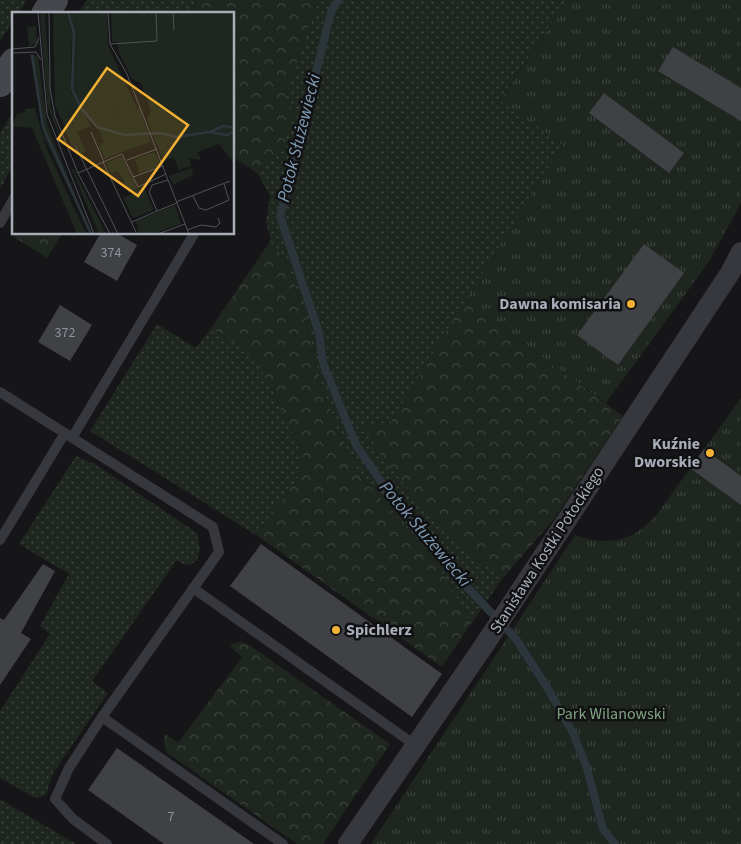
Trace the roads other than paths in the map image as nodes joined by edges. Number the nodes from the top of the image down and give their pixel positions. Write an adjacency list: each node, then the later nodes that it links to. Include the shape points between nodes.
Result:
1 (54, 0): 2 (main road)
2 (46, 12)
3 (12, 65): 4 (main road)
4 (0, 83)
5 (12, 202): 6 (lane)
6 (0, 223)
7 (193, 235): 10 (lane)
8 (741, 252): 14 (street, Stanisława Kostki Potockiego, via 725,281)
9 (0, 392): 10 (lane)
10 (68, 435): 11 (lane); 12 (lane, via 213,527 219,552)
11 (0, 540)
12 (194, 588): 13 (lane); 14 (lane)
13 (102, 717): 15 (lane, via 69,768 55,799 73,819); 16 (lane)
14 (415, 745): 17 (street, Stanisława Kostki Potockiego)
15 (107, 844)
16 (283, 844)
17 (348, 844)

